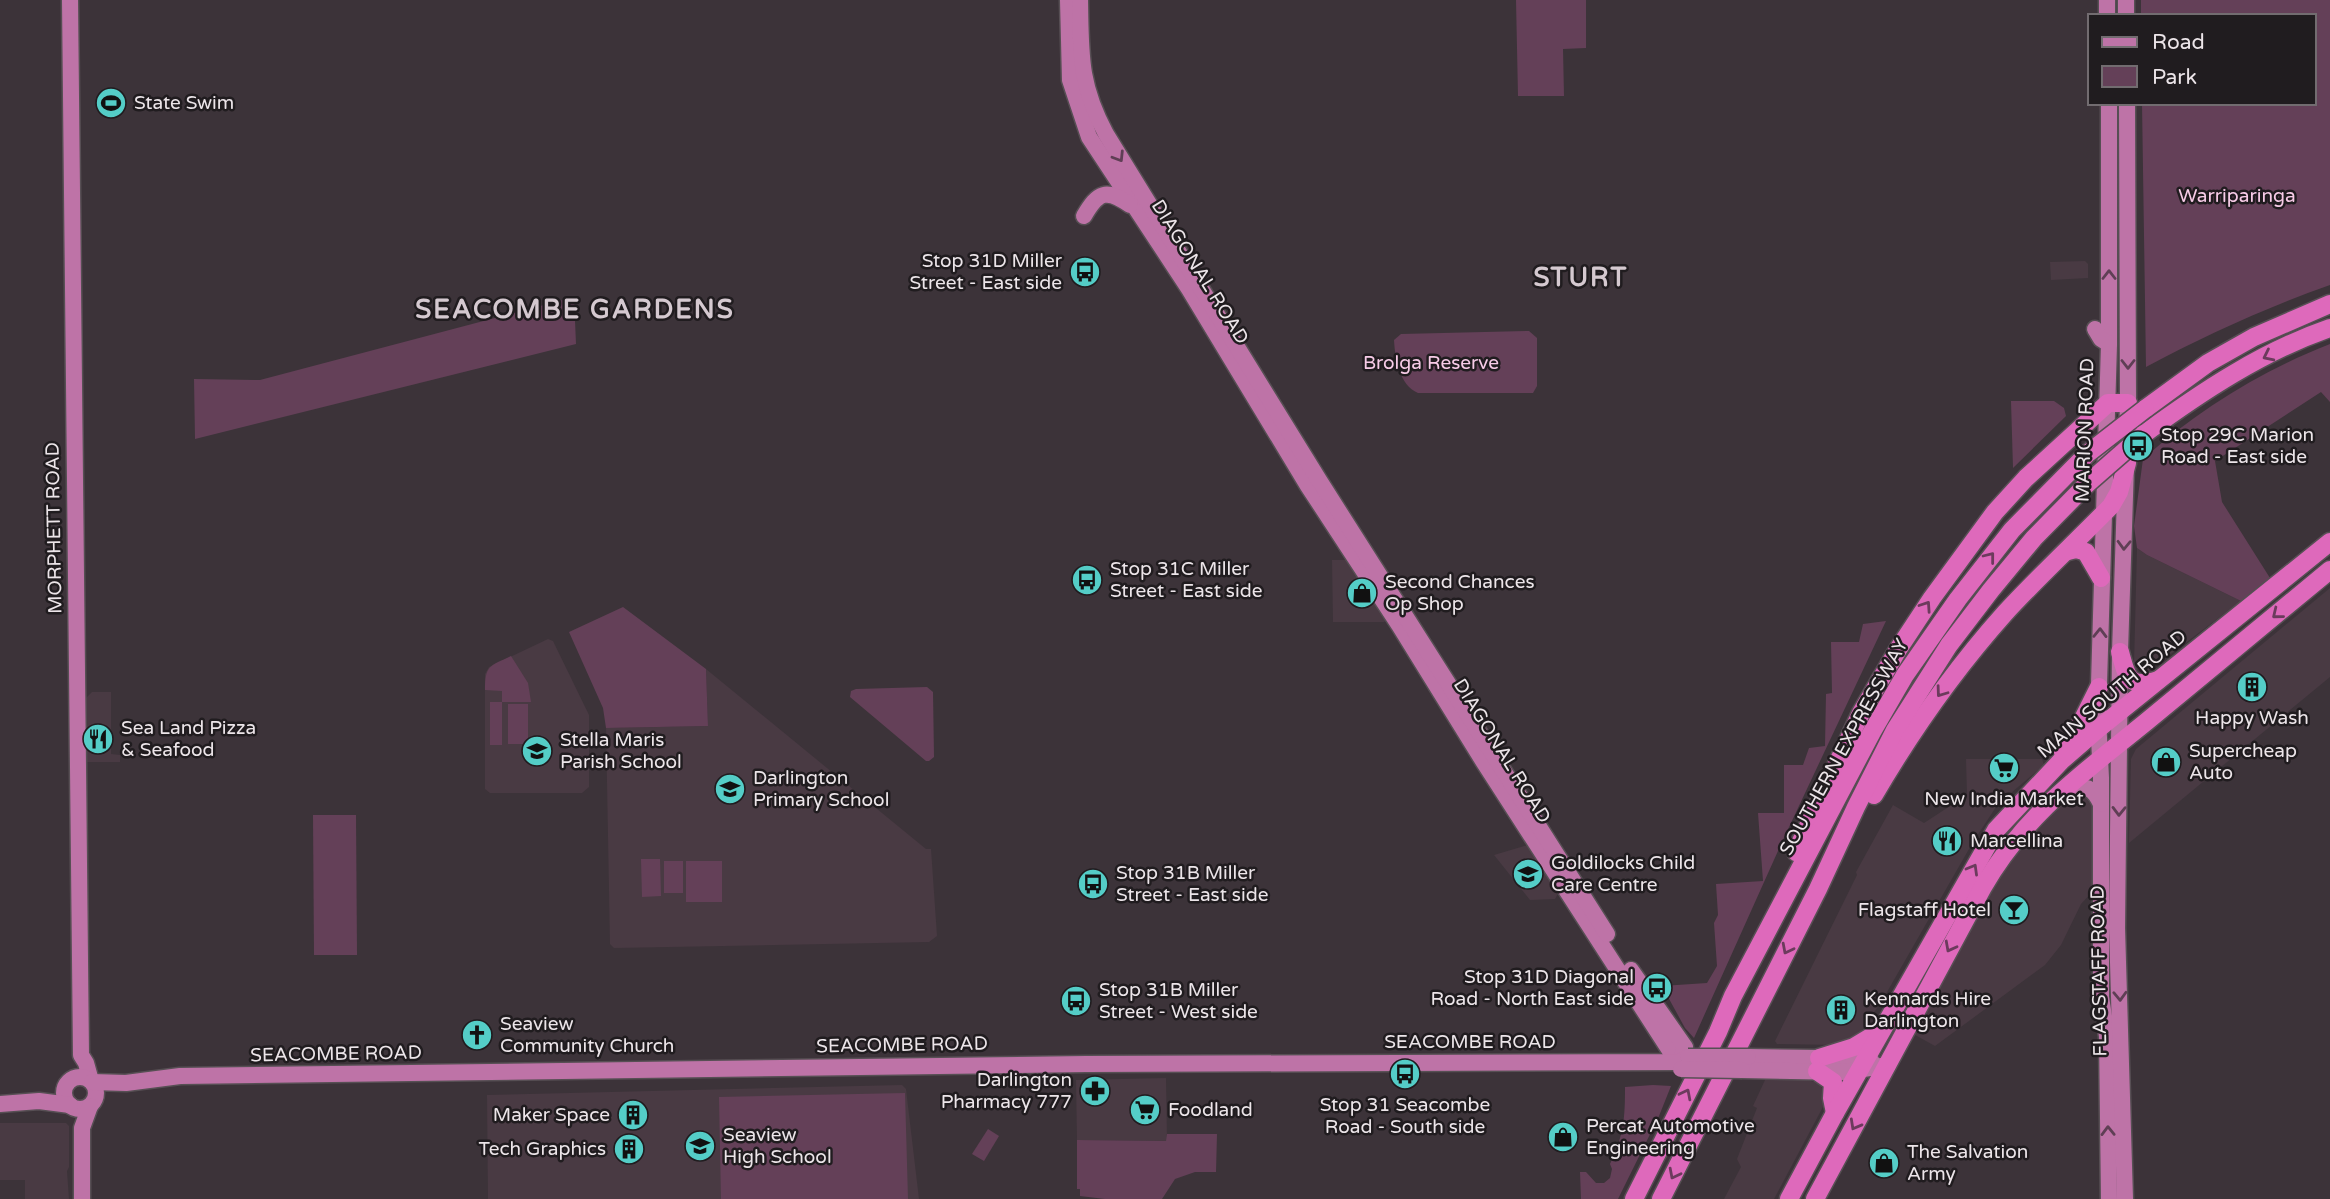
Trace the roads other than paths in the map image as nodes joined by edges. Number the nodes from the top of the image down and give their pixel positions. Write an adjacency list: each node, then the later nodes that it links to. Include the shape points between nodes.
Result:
1 (70, 0): 44 (main road, MORPHETT ROAD)
2 (1068, 0): 8 (main road, DIAGONAL ROAD, via 1070,80)
3 (1080, 0): 4 (main road, DIAGONAL ROAD)
4 (1088, 96): 8 (main road); 12 (main road, DIAGONAL ROAD, one-way to 12)
5 (2109, 105): 7 (main road, MARION ROAD)
6 (2127, 105): 9 (main road)
7 (2109, 134): 9 (main road); 17 (main road, MARION ROAD, one-way to 7)
8 (1089, 137): 10 (main road, DIAGONAL ROAD)
9 (2127, 146): 14 (main road)
10 (1135, 208): 11 (main road, via 1121,198 1103,194); 12 (main road, DIAGONAL ROAD)
11 (1084, 216)
12 (1153, 223): 45 (main road, DIAGONAL ROAD, via 1189,289 1670,1051)
13 (2330, 304): 19 (highway, SOUTHERN EXPRESSWAY, via 2254,337)
14 (2128, 325): 17 (main road, via 2118,341); 19 (main road, one-way to 19)
15 (2330, 328): 38 (highway, SOUTHERN EXPRESSWAY, one-way to 38, bridge, via 2223,380 2144,434 2088,483 2026,548 1950,645 1895,730)
16 (2095, 329): 17 (main road)
17 (2109, 344): 18 (main road, MARION ROAD)
18 (2108, 403): 19 (highway); 21 (main road, MARION ROAD); 42 (highway, one-way to 18, via 1841,753 1899,648 1995,512)
19 (2136, 406): 20 (main road); 42 (highway, SOUTHERN EXPRESSWAY, one-way to 19, bridge, via 1905,675 2012,530)
20 (2127, 463): 21 (highway, via 2116,499); 28 (main road, one-way to 28)
21 (2104, 514): 24 (highway); 27 (main road, MARION ROAD)
22 (2330, 542): 25 (highway, MAIN SOUTH ROAD)
23 (2330, 550): 25 (highway)
24 (2068, 551): 27 (highway, via 2086,552); 38 (highway, one-way to 38, via 2027,589 1952,676 1903,747)
25 (2306, 564): 29 (highway, MAIN SOUTH ROAD)
26 (2330, 570): 33 (highway, one-way to 33)
27 (2101, 578): 30 (main road, MARION ROAD, one-way to 27)
28 (2120, 652): 29 (highway, via 2127,676 2134,682); 31 (main road)
29 (2162, 679): 31 (highway, MAIN SOUTH ROAD)
30 (2099, 687): 32 (main road, MARION ROAD); 35 (highway)
31 (2121, 712): 32 (highway, MAIN SOUTH ROAD); 33 (main road, FLAGSTAFF ROAD)
32 (2098, 729): 34 (main road, MARION ROAD); 35 (highway, MAIN SOUTH ROAD)
33 (2120, 743): 34 (highway); 40 (main road, FLAGSTAFF ROAD, one-way to 40)
34 (2100, 758): 36 (highway); 37 (main road, FLAGSTAFF ROAD)
35 (2053, 770): 43 (highway, MAIN SOUTH ROAD, one-way to 35, via 1996,830)
36 (2064, 789): 37 (main road, via 2088,788); 47 (highway, one-way to 47, via 1998,860)
37 (2101, 804): 39 (main road, FLAGSTAFF ROAD)
38 (1818, 889): 60 (highway, SOUTHERN EXPRESSWAY, one-way to 60)
39 (2102, 915): 40 (main road); 41 (main road, FLAGSTAFF ROAD)
40 (2117, 928): 41 (main road); 64 (main road, FLAGSTAFF ROAD, one-way to 64)
41 (2102, 942): 63 (main road, FLAGSTAFF ROAD, one-way to 41)
42 (1733, 996): 59 (highway, SOUTHERN EXPRESSWAY, one-way to 42)
43 (1882, 1030): 46 (highway); 48 (highway, MAIN SOUTH ROAD)
44 (81, 1055): 49 (main road, MORPHETT ROAD); 51 (main road, MORPHETT ROAD)
45 (1683, 1063): 46 (main road, SEACOMBE ROAD, bridge); 50 (main road, SEACOMBE ROAD, via 827,1067 180,1076)
46 (1818, 1065): 48 (main road, SEACOMBE ROAD); 56 (highway, via 1833,1082)
47 (1888, 1065): 48 (main road, SEACOMBE ROAD); 62 (highway, one-way to 62)
48 (1863, 1066): 56 (highway, MAIN SOUTH ROAD)
49 (91, 1082): 50 (main road, SEACOMBE ROAD); 51 (main road, via 80,1077); 55 (main road, via 96,1094)
50 (126, 1083): 55 (main road, SEACOMBE ROAD)
51 (68, 1084): 52 (main road); 54 (main road, via 65,1095)
52 (39, 1101): 53 (main road); 54 (main road)
53 (0, 1104)
54 (70, 1105): 55 (main road, via 80,1109); 57 (main road)
55 (91, 1105): 57 (main road)
56 (1835, 1113): 61 (highway, MAIN SOUTH ROAD)
57 (82, 1128): 58 (main road)
58 (82, 1199)
59 (1634, 1199)
60 (1661, 1199)
61 (1789, 1199)
62 (1815, 1199)
63 (2109, 1199)
64 (2125, 1199)

